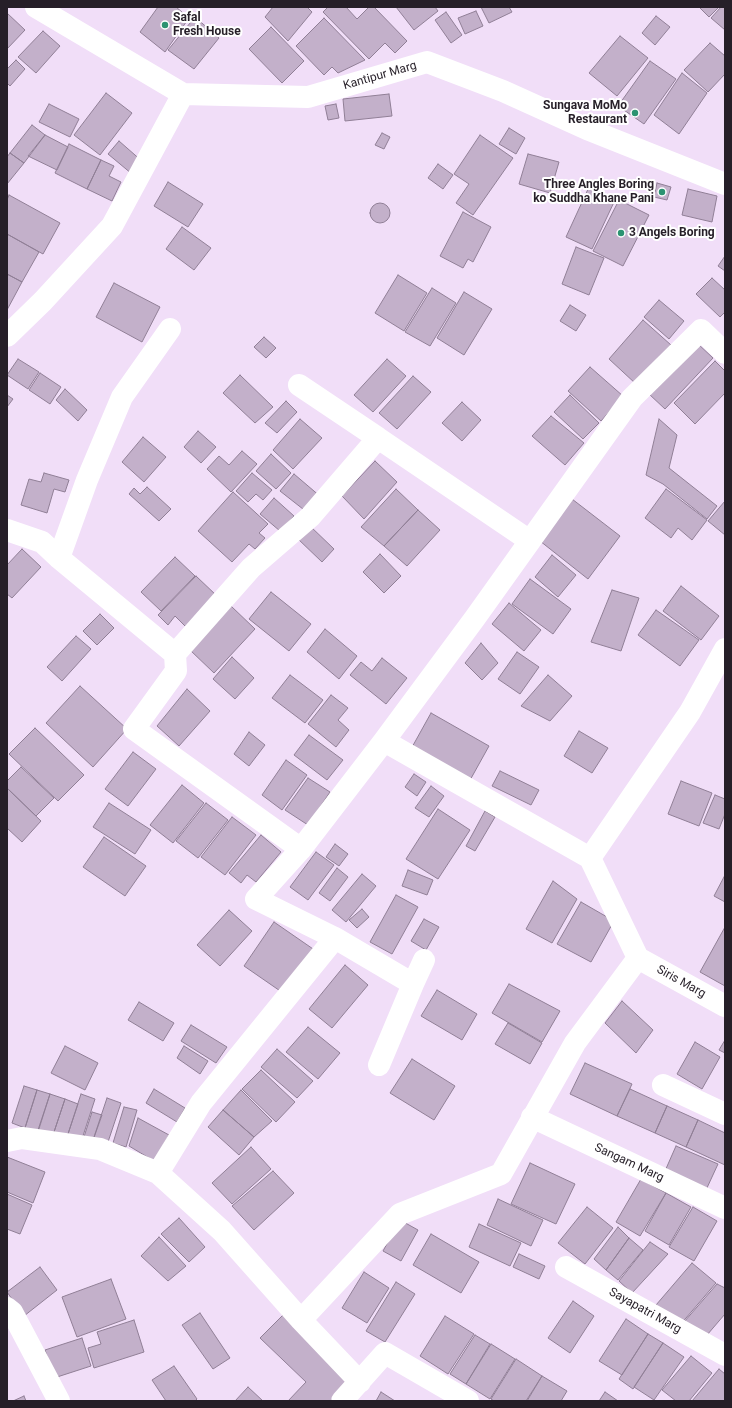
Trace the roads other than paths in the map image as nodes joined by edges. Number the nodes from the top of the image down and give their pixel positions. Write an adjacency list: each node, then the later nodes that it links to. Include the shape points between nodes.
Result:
1 (36, 7): 2 (street, Kantipur Marg)
2 (183, 94): 3 (street, Kantipur Marg, via 308,97 427,62); 5 (street, via 112,226)
3 (725, 184)
4 (170, 329): 11 (street, via 122,397)
5 (7, 336)
6 (725, 353): 10 (street, via 701,330 632,398)
7 (299, 386): 8 (street)
8 (378, 438): 10 (street); 13 (street, via 310,517 251,568)
9 (11, 536): 11 (street, via 42,542)
10 (530, 541): 14 (street)
11 (58, 558): 13 (street)
12 (725, 649): 16 (street, via 690,712)
13 (175, 654): 15 (street, via 176,671 134,729)
14 (384, 740): 15 (street); 16 (street)
15 (301, 849): 17 (street, via 256,899)
16 (590, 858): 18 (street)
17 (335, 938): 20 (street); 27 (street, via 200,1103)
18 (638, 958): 21 (street, Siris Marg); 25 (street, via 575,1043)
19 (424, 960): 20 (street)
20 (413, 984): 22 (street)
21 (725, 1006)
22 (379, 1065)
23 (663, 1085): 24 (street)
24 (725, 1114)
25 (532, 1117): 28 (street, Sangam Marg); 31 (street, via 501,1174 400,1214)
26 (7, 1141): 27 (street, via 22,1138 100,1149)
27 (158, 1173): 31 (street, via 222,1231)
28 (725, 1208)
29 (566, 1267): 32 (street, Sayapatri Marg)
30 (7, 1308): 34 (street, via 12,1312)
31 (301, 1320): 33 (street)
32 (725, 1355)
33 (360, 1382): 35 (street); 36 (street, via 385,1353)
34 (59, 1401)
35 (342, 1401)
36 (468, 1401)

